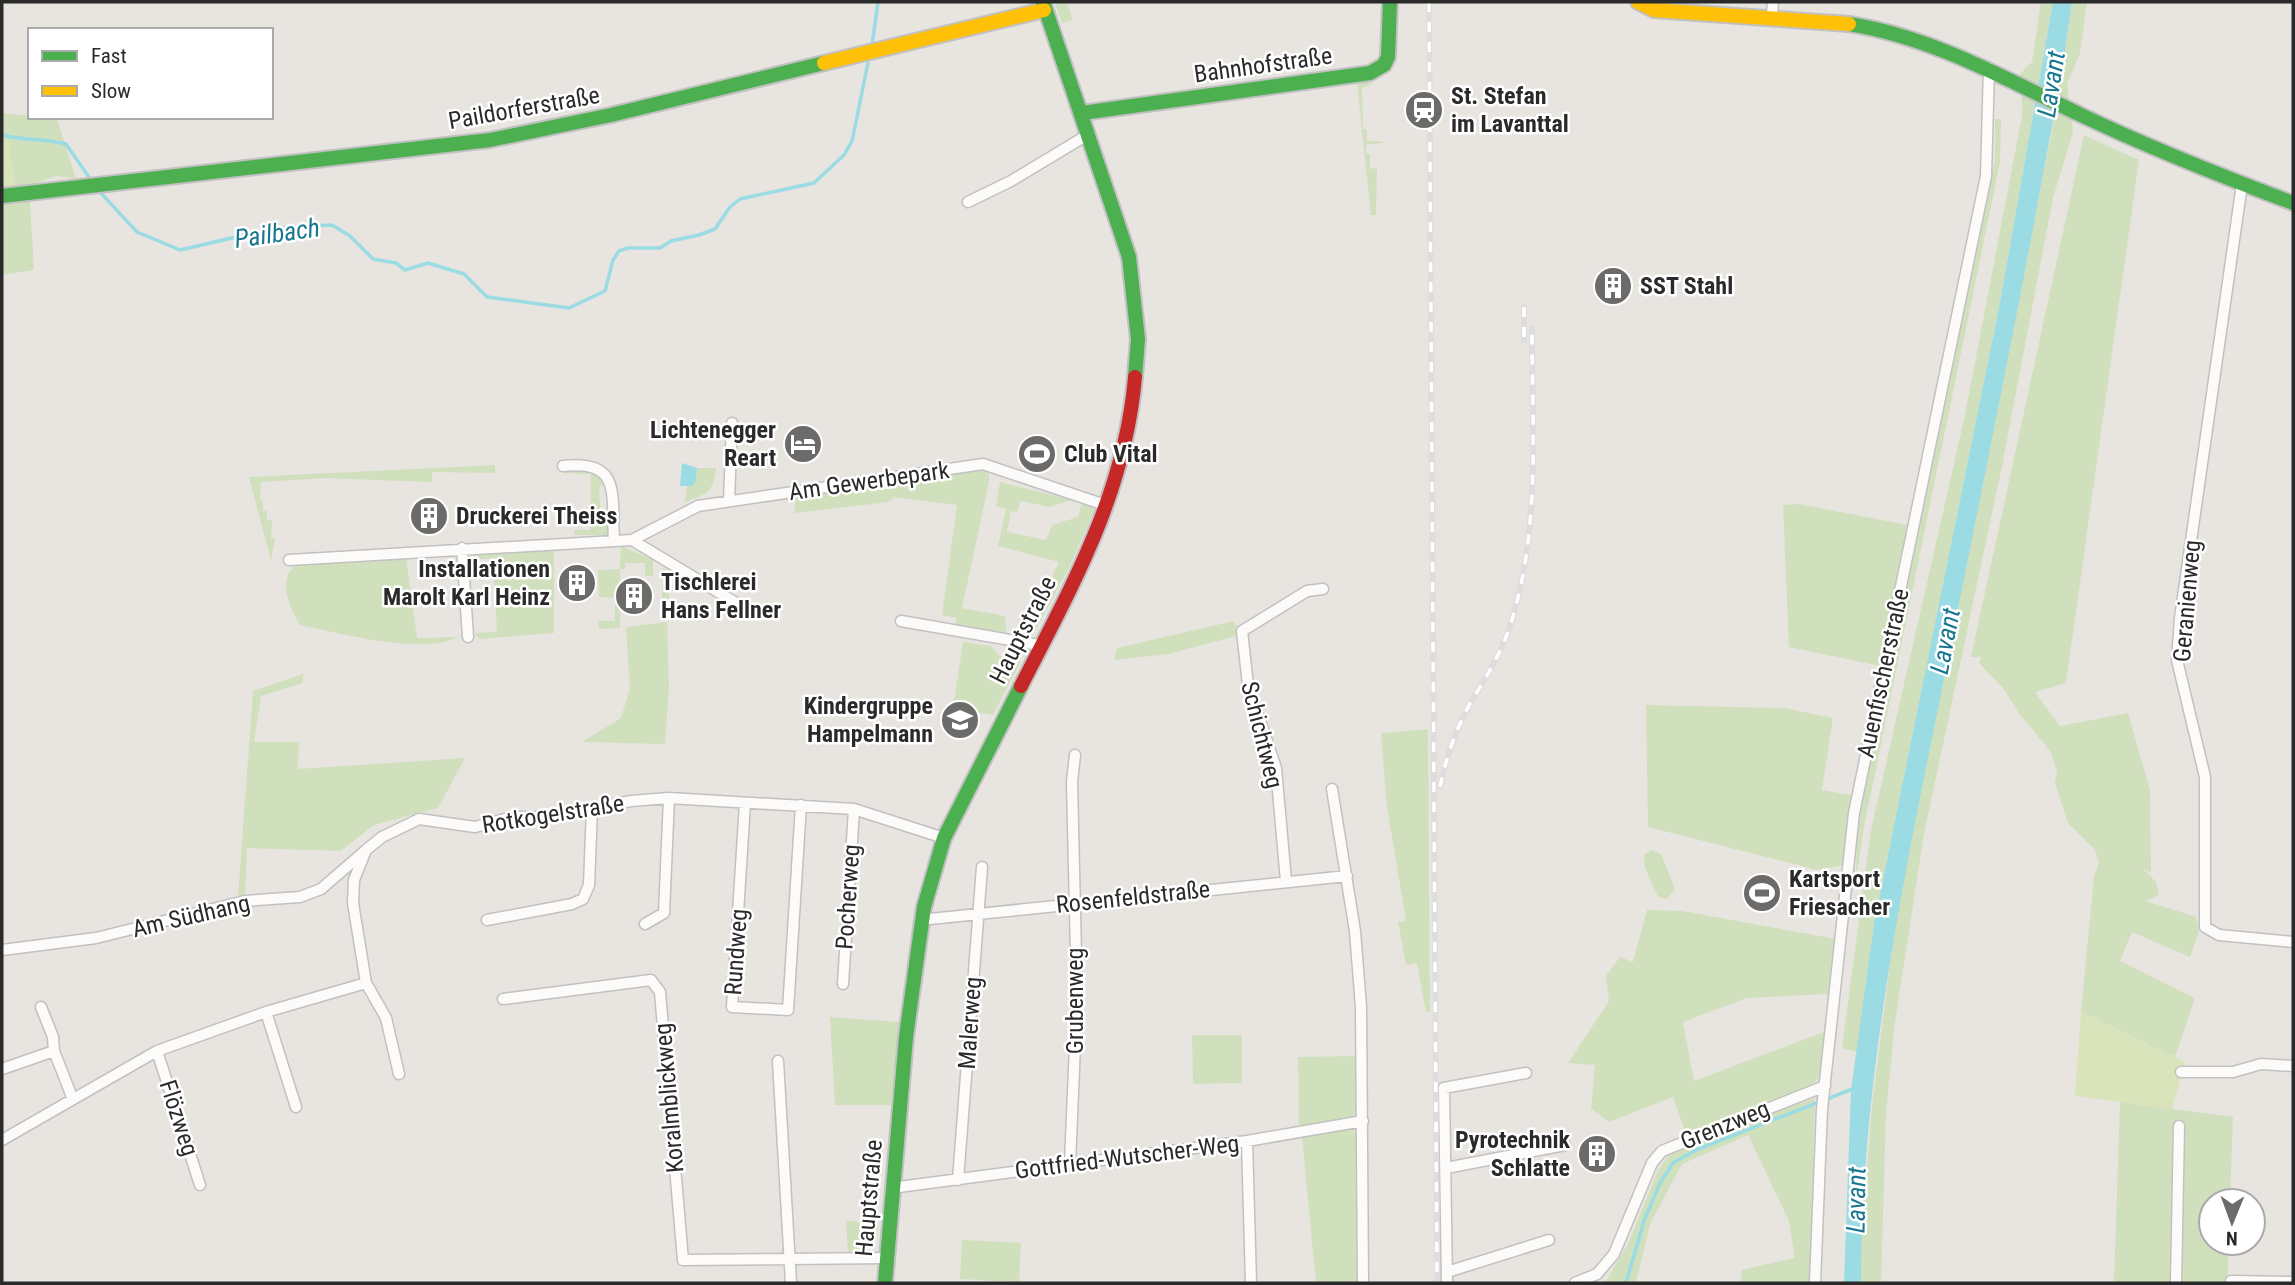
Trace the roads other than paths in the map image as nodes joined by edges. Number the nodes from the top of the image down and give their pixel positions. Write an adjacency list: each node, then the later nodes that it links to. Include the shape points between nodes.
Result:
1 (1390, 2): 6 (street, Bahnhofstraße, via 1388,57 1370,73)
2 (1638, 2): 4 (street, via 1654,10 1706,14)
3 (1043, 6): 6 (street, Hauptstraße); 9 (street, Paildorferstraße, via 490,141)
4 (1772, 8): 5 (street, via 1884,31)
5 (1989, 68): 8 (street, via 2078,113); 57 (street, Auenfischerstraße, via 1986,176 1854,813)
6 (1082, 113): 7 (street, Hauptstraße)
7 (1089, 134): 10 (street); 15 (street, Hauptstraße, via 1129,257 1138,339 1131,421)
8 (2242, 184): 11 (street); 42 (street, Geranienweg, via 2176,660 2205,777 2205,928 2219,935)
9 (2, 196)
10 (968, 202)
11 (2293, 203)
12 (732, 423): 14 (street)
13 (563, 466): 17 (street, via 594,466 606,473)
14 (729, 501): 15 (street, Am Gewerbepark, via 983,464); 16 (street, Am Gewerbepark, via 698,506)
15 (1108, 506): 24 (street, Hauptstraße)
16 (632, 540): 17 (street, Am Gewerbepark); 21 (street)
17 (614, 541): 18 (street, Am Gewerbepark)
18 (462, 548): 19 (street, Am Gewerbepark); 23 (street)
19 (289, 560)
20 (1323, 589): 36 (street, Schichtweg, via 1307,591 1242,631 1248,685 1276,768)
21 (738, 604)
22 (901, 621): 24 (street)
23 (468, 637)
24 (1039, 645): 32 (street, Hauptstraße)
25 (1075, 755): 37 (street, Grubenweg)
26 (1332, 789): 35 (street)
27 (669, 798): 28 (street, Rotkogelstraße); 30 (street, Rotkogelstraße); 41 (street, via 664,913)
28 (745, 803): 29 (street, Rotkogelstraße); 29 (street, Rundweg, via 732,1007 788,1010)
29 (801, 805): 31 (street, Rotkogelstraße)
30 (592, 808): 33 (street, Rotkogelstraße, via 549,817 513,817 475,827 419,819); 39 (street, via 589,885 583,899)
31 (854, 809): 32 (street, Rotkogelstraße); 45 (street, Pocherweg)
32 (944, 838): 40 (street, Hauptstraße)
33 (366, 850): 43 (street, Am Südhang, via 321,889 300,897 245,901 96,938); 44 (street, via 353,891)
34 (982, 867): 38 (street, Malerweg)
35 (1347, 876): 36 (street, Rosenfeldstraße); 60 (street, via 1361,1007)
36 (1286, 881): 37 (street, Rosenfeldstraße)
37 (1074, 903): 38 (street, Rosenfeldstraße); 65 (street, Grubenweg, via 1077,998)
38 (977, 913): 40 (street, Rosenfeldstraße); 67 (street, Malerweg)
39 (487, 920)
40 (920, 920): 69 (street, Hauptstraße)
41 (645, 925)
42 (2293, 942)
43 (2, 950)
44 (366, 983): 48 (street); 56 (street, via 386,1018)
45 (843, 984)
46 (503, 999): 72 (street, Koralmblickweg, via 651,980 660,992 683,1260)
47 (41, 1007): 49 (street)
48 (266, 1012): 50 (street); 59 (street)
49 (54, 1051): 53 (street); 58 (street)
50 (157, 1051): 58 (street); 68 (street, Flözweg)
51 (778, 1061): 72 (street)
52 (2293, 1066): 54 (street, via 2261,1064 2233,1073)
53 (2, 1069)
54 (2181, 1072)
55 (1526, 1073): 66 (street, via 1444,1088)
56 (399, 1074)
57 (1824, 1089): 80 (street, Grenzweg, via 1662,1152 1652,1163 1614,1254 1597,1274); 81 (street, Auenfischerstraße)
58 (72, 1097): 62 (street)
59 (296, 1107)
60 (1363, 1121): 63 (street, Gottfried-Wutscher-Weg); 79 (street)
61 (2179, 1126): 82 (street)
62 (2, 1140)
63 (1247, 1141): 65 (street, Gottfried-Wutscher-Weg); 78 (street)
64 (1564, 1145): 66 (street)
65 (1070, 1163): 67 (street, Gottfried-Wutscher-Weg)
66 (1446, 1168): 73 (street)
67 (958, 1180): 69 (street, Gottfried-Wutscher-Weg)
68 (200, 1185)
69 (891, 1188): 71 (street, Hauptstraße)
70 (1549, 1240): 73 (street)
71 (887, 1258): 72 (street, Koralmblickweg); 77 (street, Hauptstraße)
72 (791, 1259): 76 (street)
73 (1447, 1278)
74 (2231, 1281): 75 (street)
75 (2293, 1282)
76 (791, 1283)
77 (885, 1283)
78 (1251, 1283)
79 (1363, 1283)
80 (1575, 1283)
81 (1815, 1283)
82 (2176, 1283)

